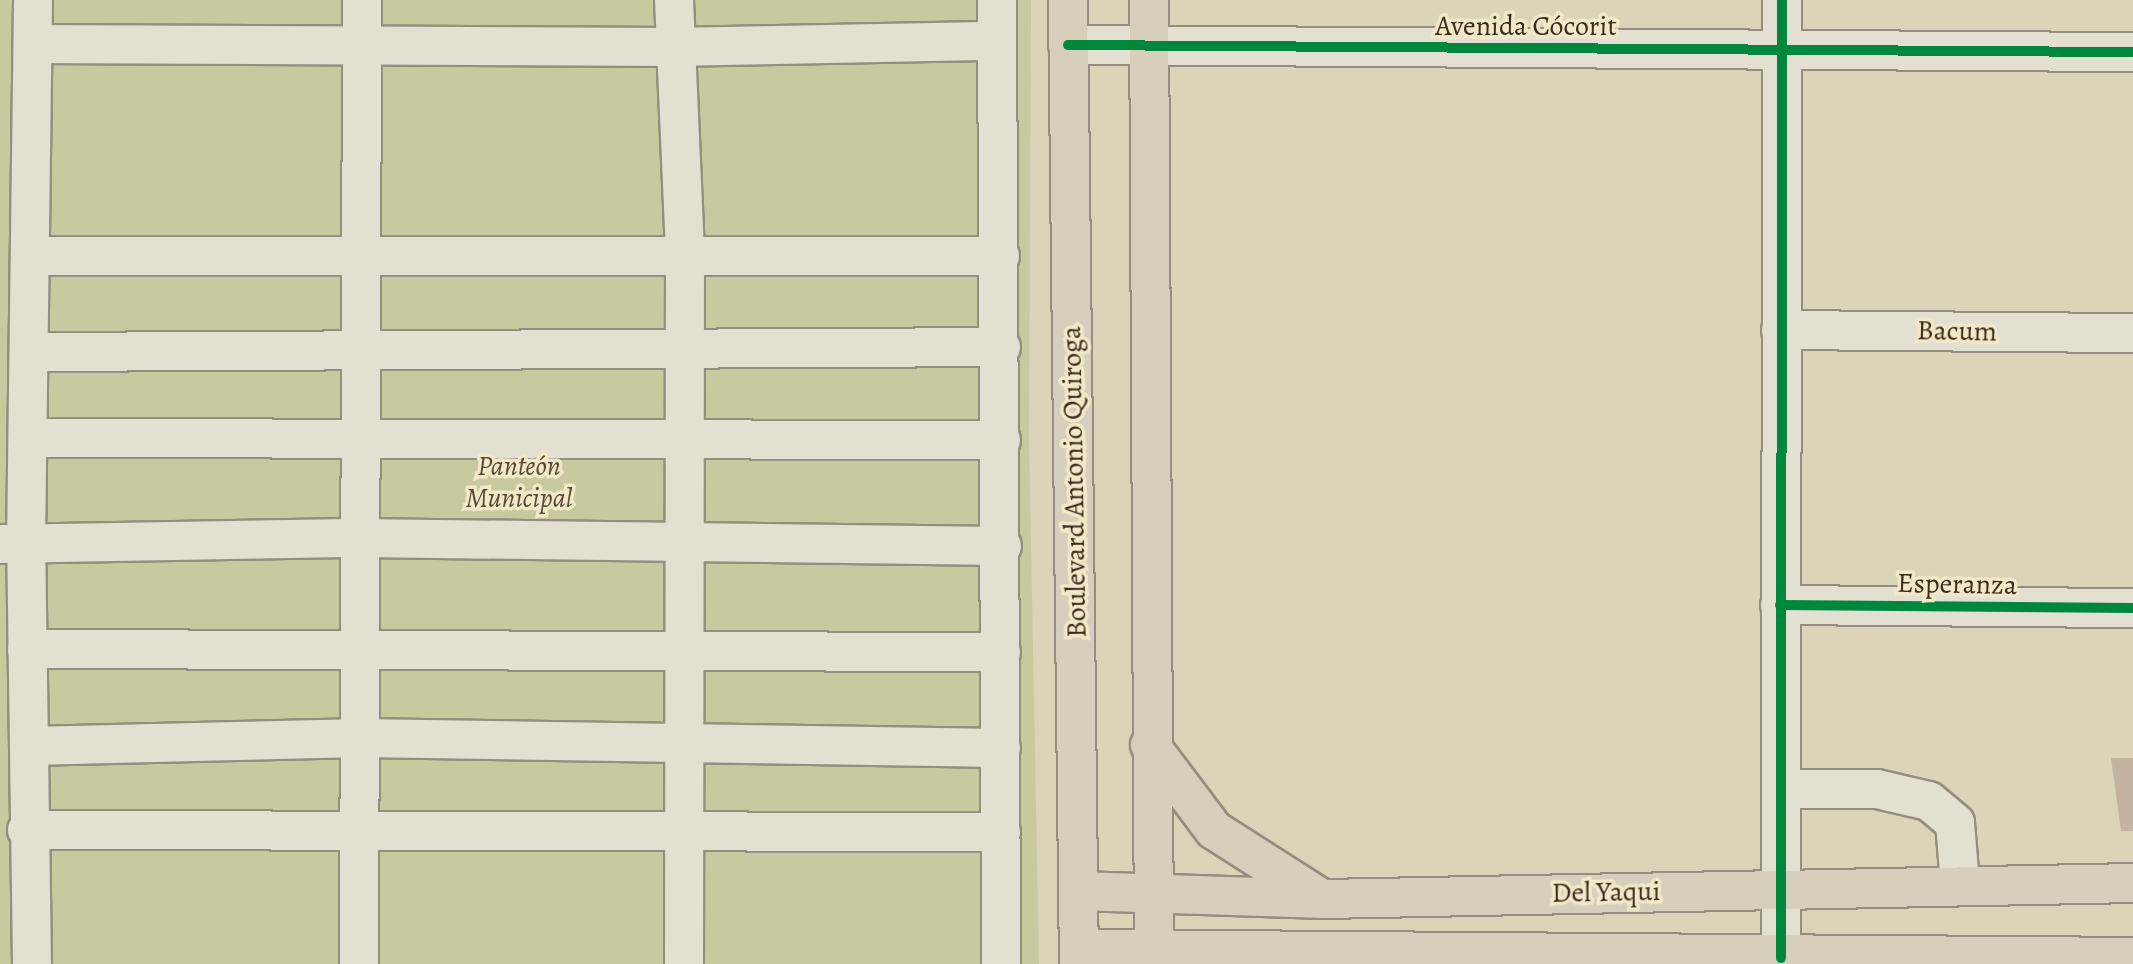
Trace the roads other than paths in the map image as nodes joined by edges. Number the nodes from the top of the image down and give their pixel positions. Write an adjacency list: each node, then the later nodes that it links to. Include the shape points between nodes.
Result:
1 (33, 0): 10 (street)
2 (362, 0): 9 (street)
3 (674, 0): 13 (street)
4 (997, 0): 8 (street)
5 (1068, 0): 11 (main road, Boulevard Antonio Quiroga)
6 (1149, 0): 12 (main road)
7 (1783, 0): 14 (street)
8 (997, 41): 13 (street); 18 (street)
9 (362, 42): 10 (street); 13 (street); 19 (street)
10 (34, 44): 16 (street)
11 (1068, 45): 12 (street, Avenida Cócorit); 53 (main road, Boulevard Antonio Quiroga)
12 (1149, 45): 14 (street, Avenida Cócorit); 43 (main road)
13 (672, 47): 17 (street)
14 (1783, 51): 15 (street, Avenida Cócorit); 20 (street)
15 (2133, 52)
16 (30, 256): 19 (street); 25 (street)
17 (685, 256): 18 (street); 19 (street); 23 (street)
18 (1000, 256): 24 (street)
19 (362, 258): 22 (street)
20 (1781, 330): 21 (street, Bacum); 34 (street)
21 (2133, 333)
22 (361, 346): 23 (street); 25 (street); 26 (street)
23 (685, 346): 24 (street); 27 (street)
24 (1001, 348): 29 (street)
25 (29, 352): 28 (street)
26 (361, 435): 27 (street); 28 (street); 30 (street)
27 (685, 435): 29 (street); 31 (street)
28 (28, 439): 32 (street)
29 (1001, 440): 33 (street)
30 (361, 538): 31 (street); 32 (street); 38 (street)
31 (686, 541): 33 (street); 39 (street)
32 (13, 544): 36 (street)
33 (1002, 546): 37 (street)
34 (1780, 605): 35 (street, Esperanza); 45 (street)
35 (2133, 608)
36 (27, 649): 38 (street); 42 (street)
37 (1001, 652): 39 (street); 44 (street)
38 (361, 653): 39 (street); 40 (street)
39 (685, 654): 41 (street)
40 (361, 738): 41 (street); 42 (street); 47 (street)
41 (685, 743): 44 (street); 49 (street)
42 (30, 746): 46 (street)
43 (1150, 746): 54 (main road); 55 (main road, via 1214,830 1252,859)
44 (1001, 748): 48 (street)
45 (1785, 789): 51 (street, via 1877,789 1929,801 1955,823); 52 (street)
46 (27, 831): 47 (street); 63 (street)
47 (360, 832): 49 (street); 64 (street)
48 (1001, 832): 49 (street); 66 (street)
49 (685, 834): 65 (street)
50 (2133, 883): 51 (main road, Del Yaqui)
51 (1960, 884): 52 (main road, Del Yaqui)
52 (1783, 887): 55 (main road, Del Yaqui); 59 (street)
53 (1079, 891): 54 (main road, Del Yaqui); 56 (main road, Boulevard Antonio Quiroga)
54 (1152, 895): 55 (main road, Del Yaqui); 57 (main road)
55 (1324, 899)
56 (1079, 957): 57 (main road)
57 (1154, 957): 60 (main road)
58 (2133, 957): 59 (main road)
59 (1781, 958): 62 (main road)
60 (1292, 959): 61 (main road)
61 (1401, 960): 62 (main road)
62 (1731, 960)
63 (32, 964)
64 (359, 964)
65 (684, 964)
66 (1001, 964)

